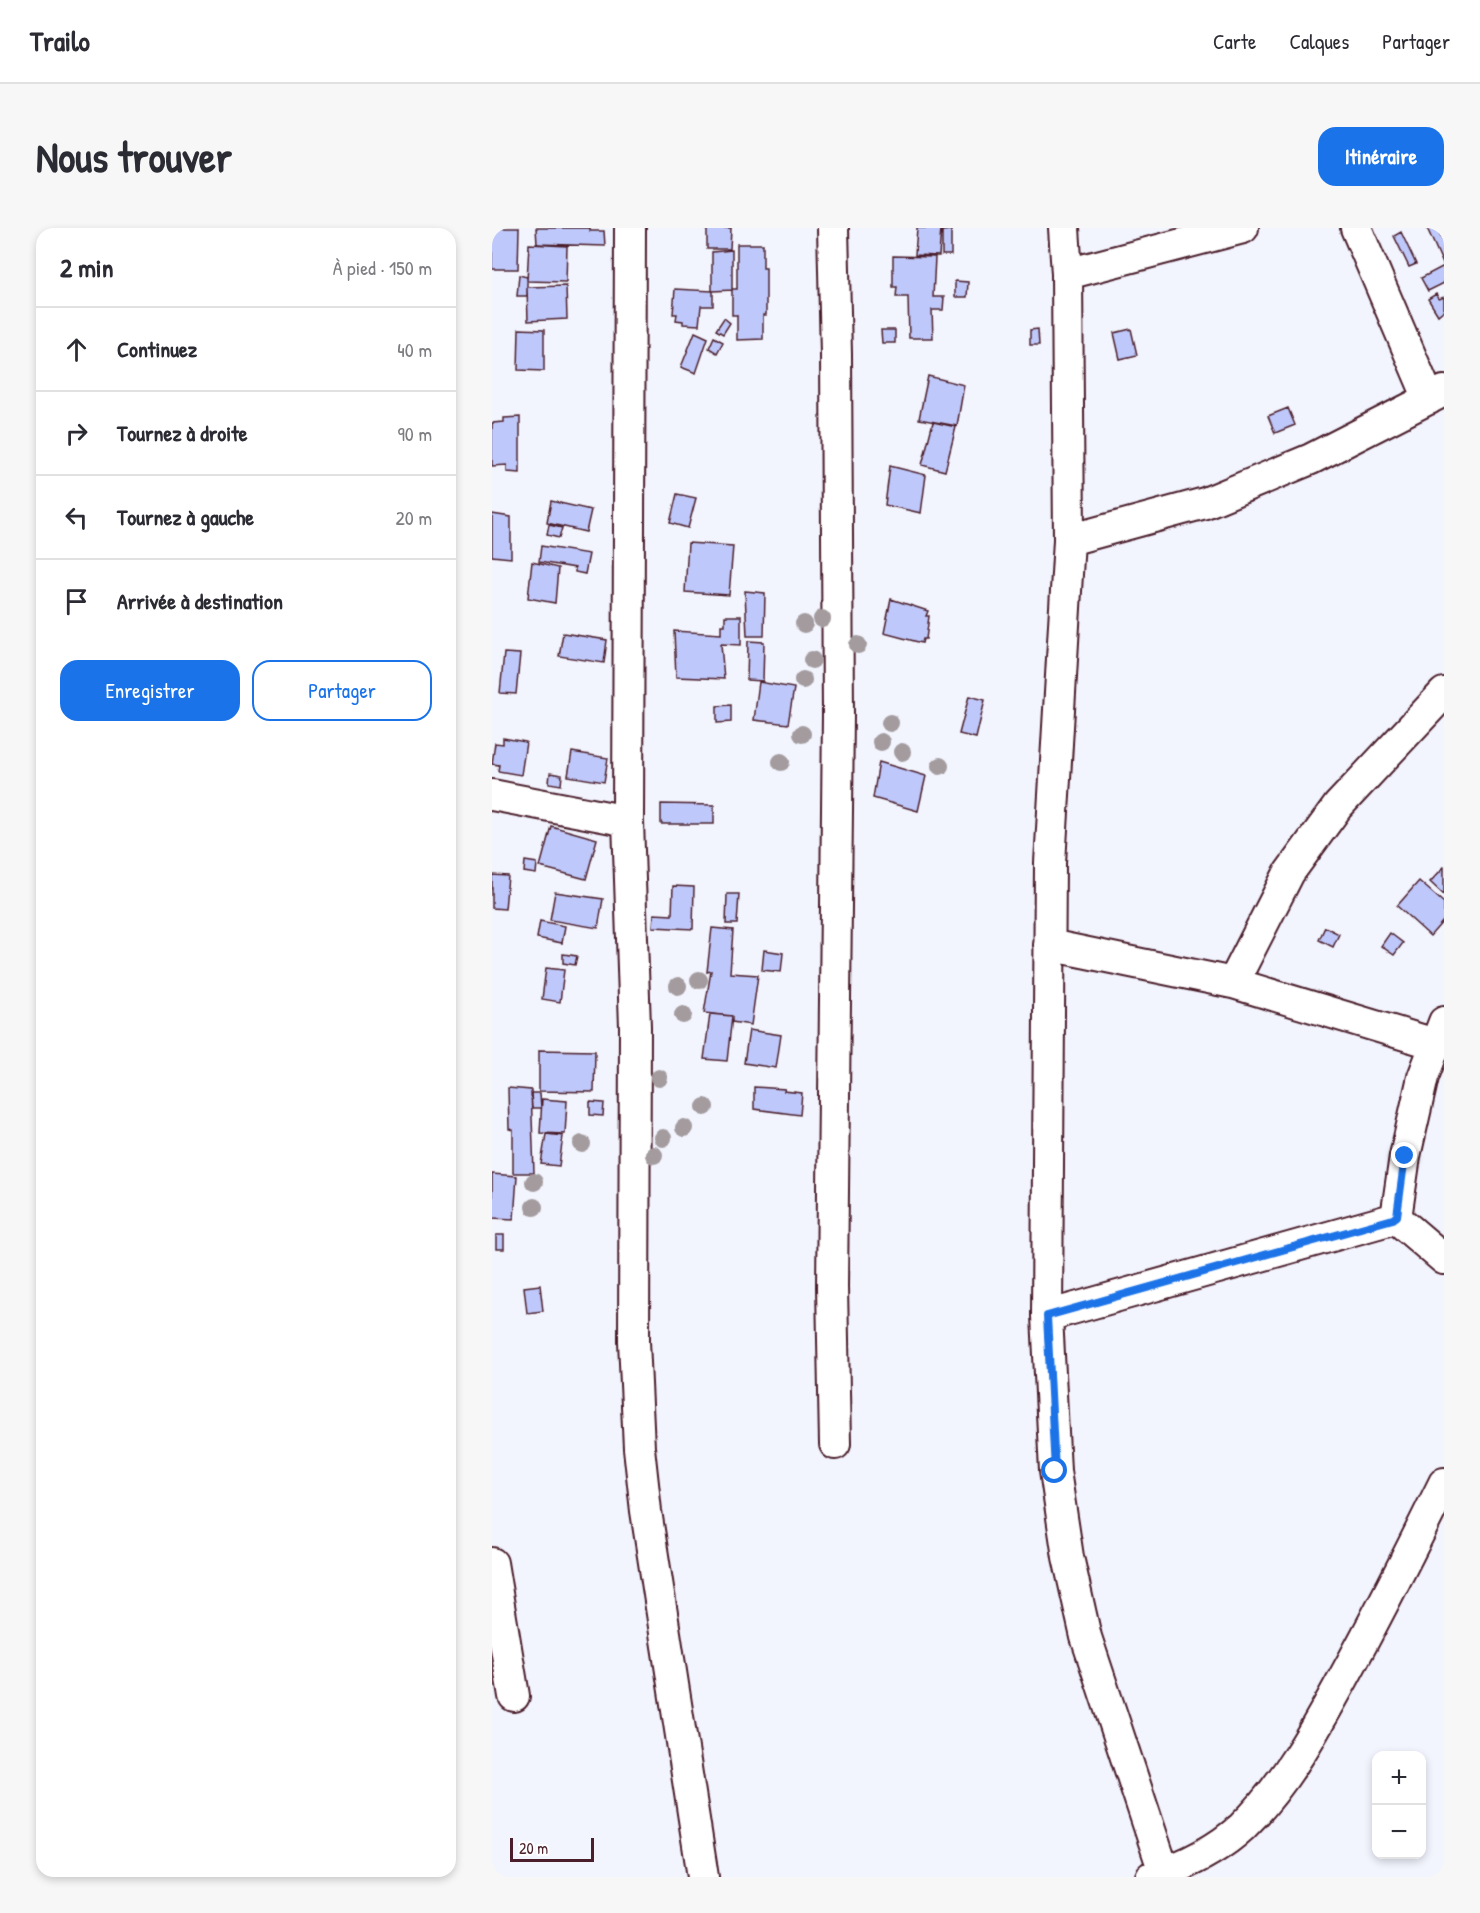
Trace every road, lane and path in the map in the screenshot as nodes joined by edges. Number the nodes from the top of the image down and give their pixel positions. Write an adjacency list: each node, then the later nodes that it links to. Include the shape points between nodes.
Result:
1 (630, 228): 11 (street)
2 (833, 228): 18 (street, via 838,715 832,1287)
3 (1064, 228): 6 (street)
4 (1243, 228): 6 (street)
5 (1356, 228): 7 (street)
6 (1067, 274): 8 (street)
7 (1436, 395): 8 (street, via 1311,459 1206,503)
8 (1070, 540): 12 (street, via 1050,863)
9 (1444, 693): 13 (street, via 1338,806 1289,873)
10 (492, 795): 11 (street)
11 (628, 821): 23 (street, via 635,1027 634,1341 639,1448)
12 (1049, 945): 13 (street); 17 (street)
13 (1233, 983): 14 (street)
14 (1440, 1033): 15 (street, via 1423,1077)
15 (1395, 1218): 16 (street); 17 (street)
16 (1444, 1259)
17 (1047, 1316): 22 (street, via 1055,1471 1068,1557 1086,1637)
18 (835, 1444)
19 (1444, 1483): 22 (street, via 1325,1713 1274,1793 1240,1828 1198,1859)
20 (492, 1563): 21 (street)
21 (514, 1696)
22 (1157, 1875)
23 (703, 1877)

